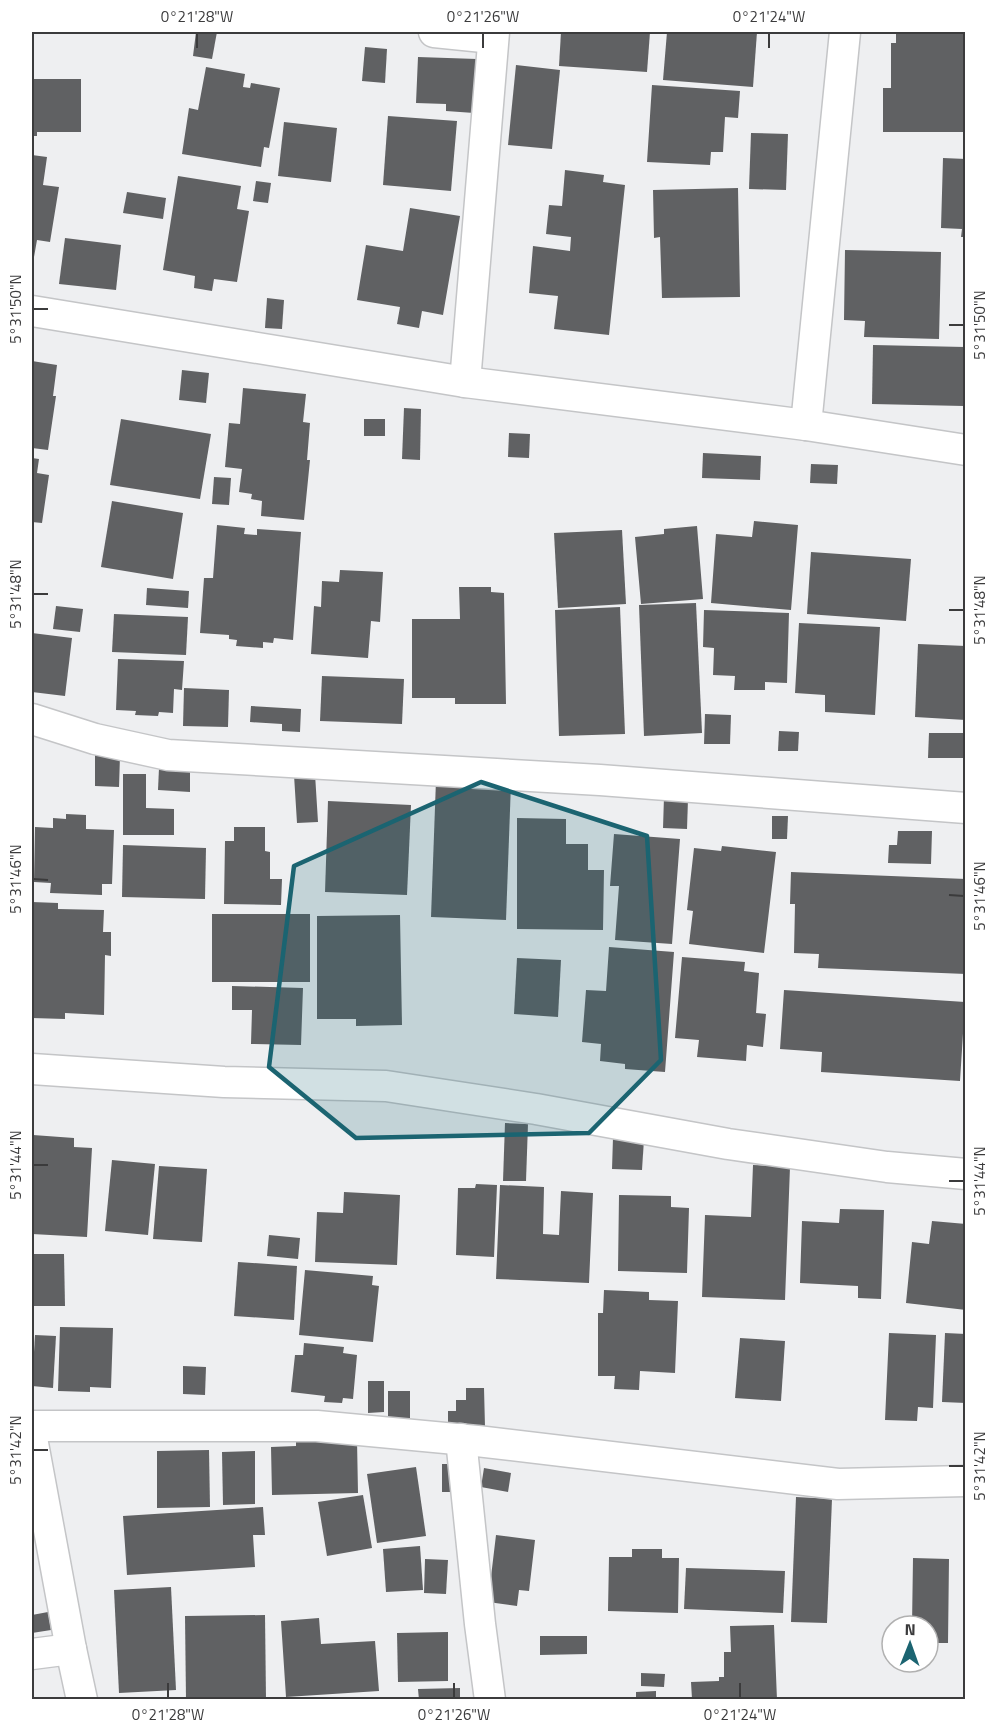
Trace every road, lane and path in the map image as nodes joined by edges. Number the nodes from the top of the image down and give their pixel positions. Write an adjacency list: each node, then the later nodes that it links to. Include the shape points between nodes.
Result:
1 (434, 32): 3 (street)
2 (845, 32): 6 (street)
3 (494, 35): 5 (street)
4 (32, 312): 5 (street)
5 (465, 382): 6 (street)
6 (806, 425): 7 (street)
7 (966, 450)
8 (32, 719): 9 (street, via 95,739 168,755 600,780)
9 (966, 808)
10 (32, 1069): 11 (street, via 224,1082 386,1086 728,1144)
11 (966, 1174)
12 (32, 1426): 14 (street, via 317,1426)
13 (32, 1438): 16 (street)
14 (461, 1439): 15 (street, via 838,1485); 19 (street)
15 (966, 1481)
16 (71, 1649): 17 (street); 18 (street)
17 (32, 1654)
18 (82, 1700)
19 (490, 1700)

